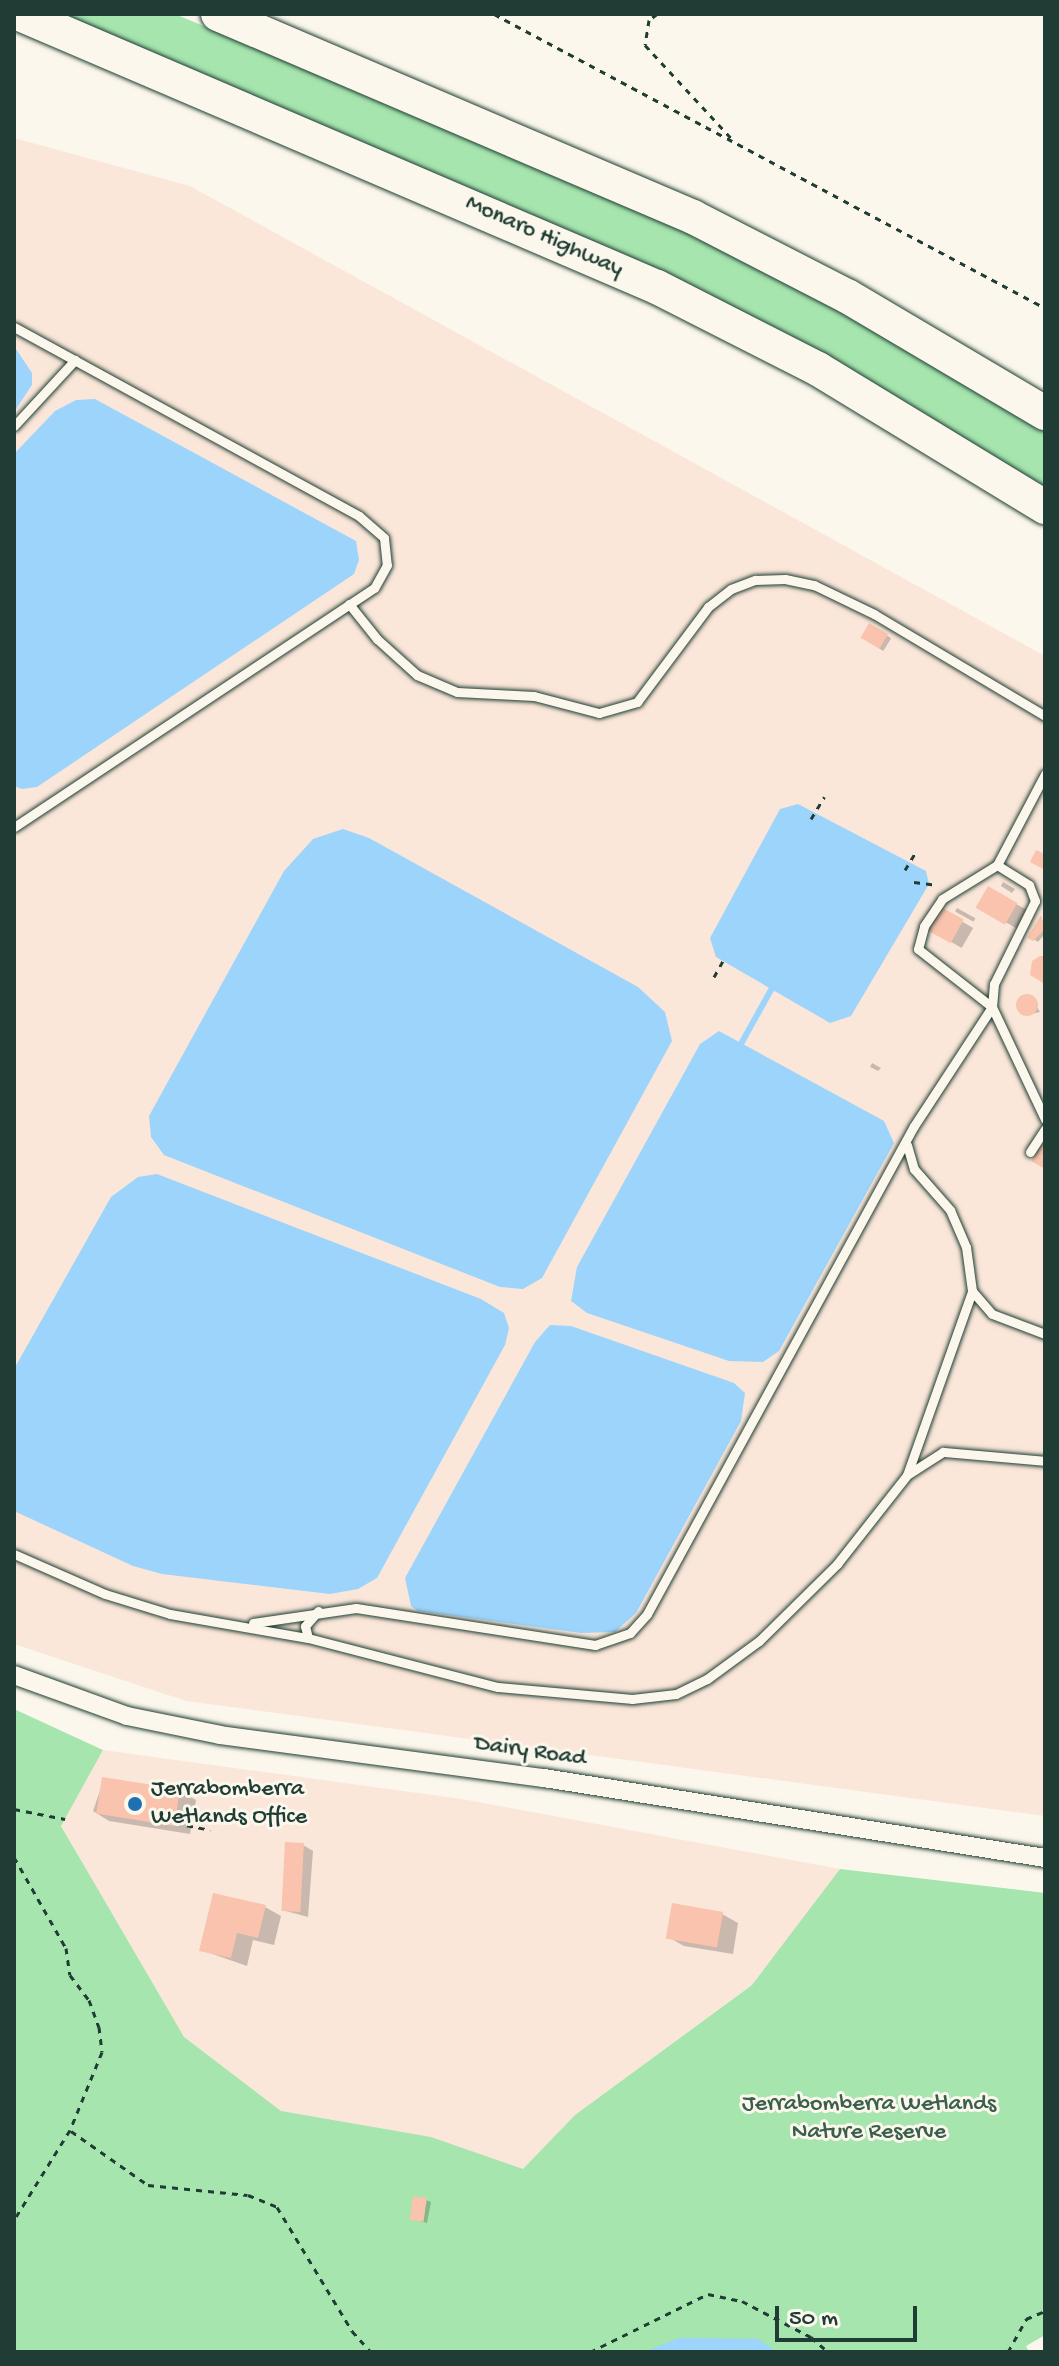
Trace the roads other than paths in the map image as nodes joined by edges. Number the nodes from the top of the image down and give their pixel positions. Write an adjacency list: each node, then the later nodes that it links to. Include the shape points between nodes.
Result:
1 (20, 14): 7 (highway, Monaro Highway, via 657,287 818,369)
2 (218, 14): 5 (highway, via 693,217 873,310)
3 (14, 327): 4 (lane)
4 (75, 360): 6 (lane); 8 (lane, via 359,516 384,538 387,565 374,588)
5 (1045, 413)
6 (14, 426)
7 (1045, 507)
8 (349, 604): 9 (lane, via 386,649 417,675 457,692 534,696 599,713 637,702 708,607 731,589 755,580 785,579 814,585 874,614); 11 (lane)
9 (1045, 716)
10 (1045, 774): 12 (lane)
11 (14, 827)
12 (997, 865): 13 (lane, via 1029,885 1035,901 994,984); 13 (lane, via 942,899 924,926 918,949)
13 (992, 1007): 14 (lane); 16 (lane)
14 (1045, 1119)
15 (1045, 1129): 17 (lane)
16 (907, 1145): 18 (lane, via 914,1169 950,1210 966,1247); 23 (lane, via 647,1614 630,1633 595,1645 356,1608)
17 (1030, 1152)
18 (972, 1291): 19 (lane, via 992,1314); 21 (lane)
19 (1045, 1334)
20 (1045, 1461): 21 (lane, via 943,1452)
21 (907, 1475): 25 (lane, via 837,1564 759,1641 707,1679 676,1694 579,1698 498,1687)
22 (14, 1554): 24 (lane, via 140,1606)
23 (319, 1610): 24 (lane); 25 (lane, via 305,1626)
24 (246, 1624): 25 (lane)
25 (308, 1638)
26 (14, 1675): 27 (street, Dairy Road, via 127,1716 220,1735 544,1778)
27 (1045, 1858)

